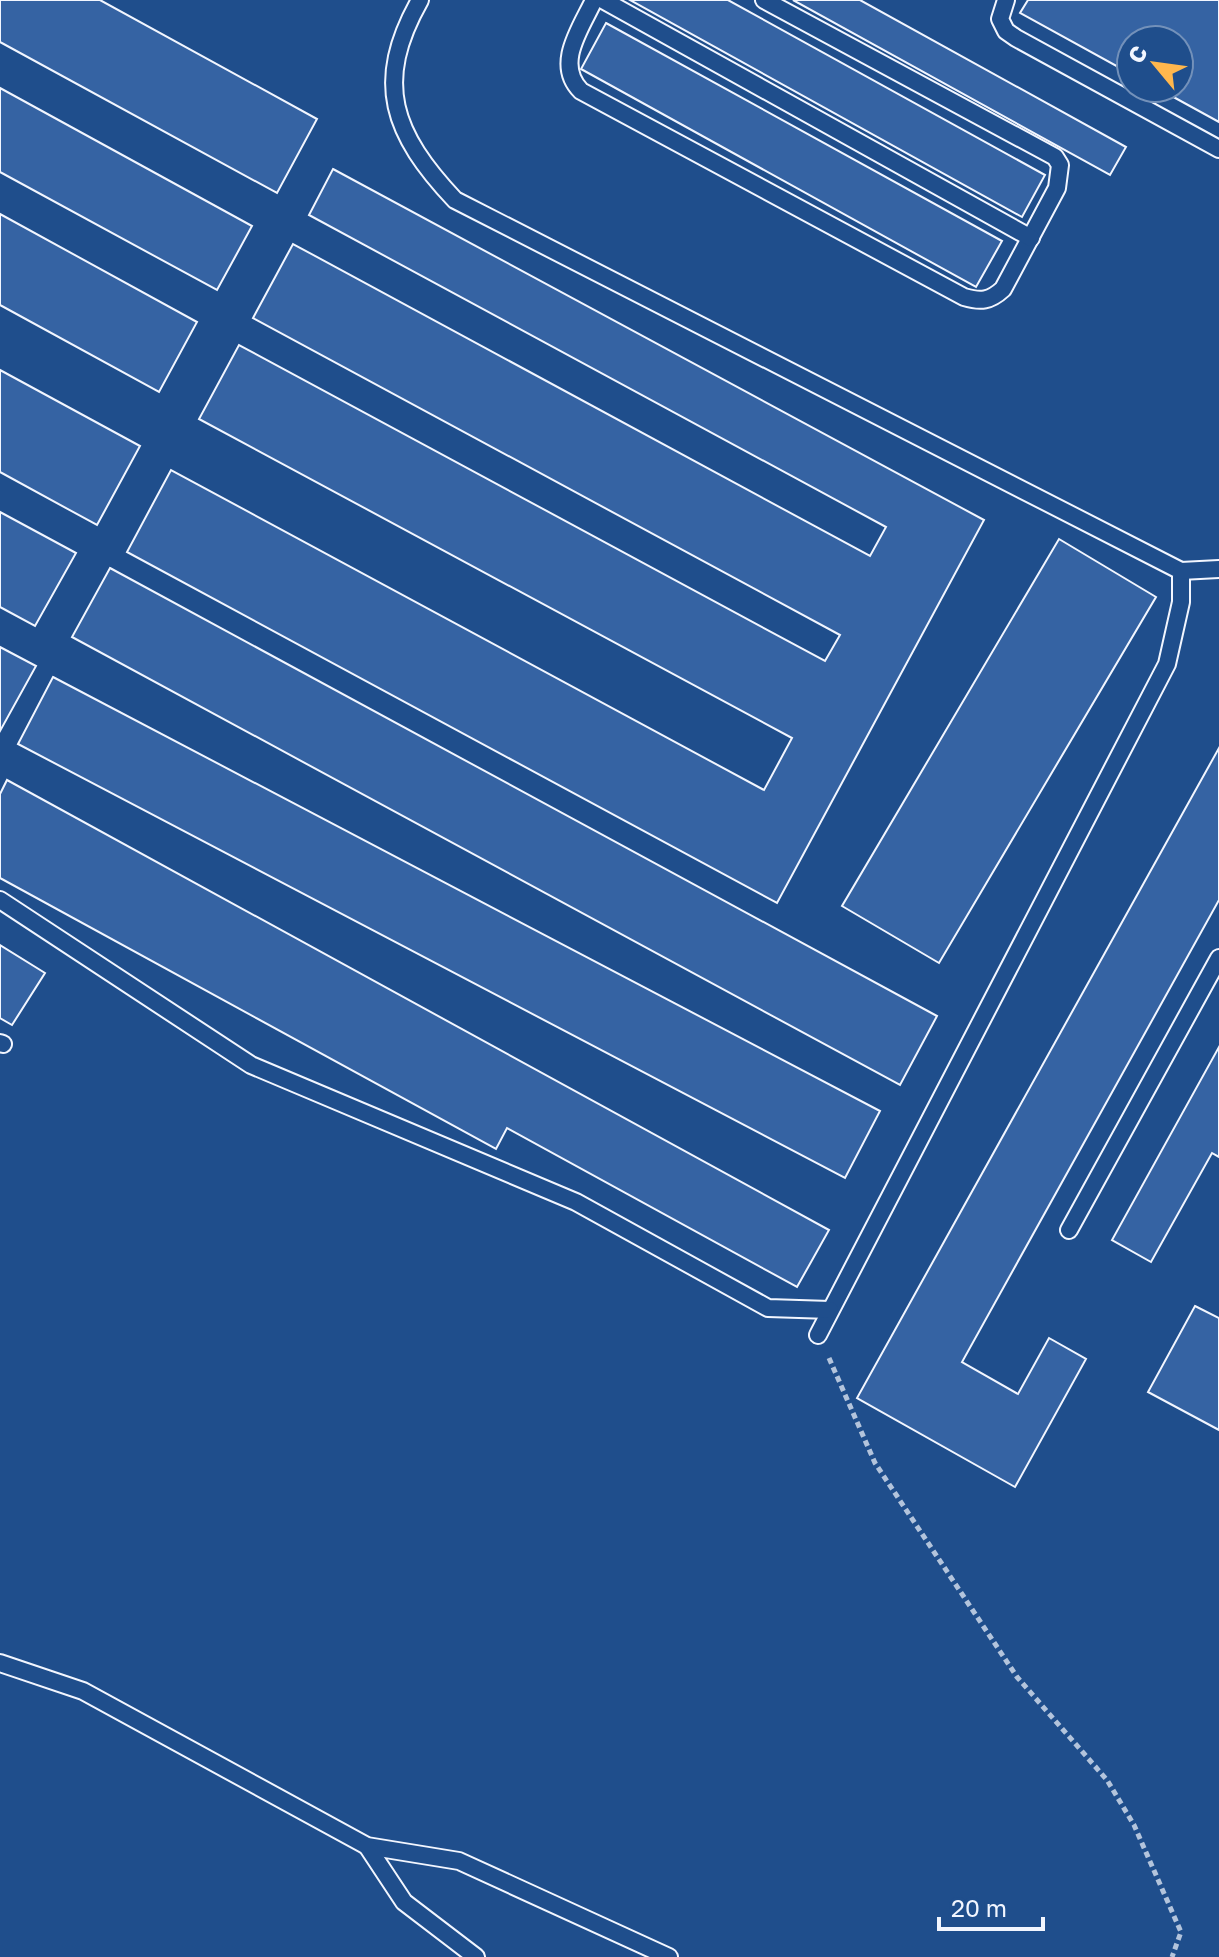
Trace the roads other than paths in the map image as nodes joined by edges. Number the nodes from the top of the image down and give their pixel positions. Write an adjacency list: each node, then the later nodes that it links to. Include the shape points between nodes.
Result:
1 (420, 0): 9 (lane, via 399,36 393,95 405,138 455,200)
2 (594, 0): 7 (lane, via 568,64 581,91 974,300 993,298 1003,289)
3 (603, 0): 7 (lane)
4 (764, 0): 7 (lane, via 1055,157 1060,165 1057,188)
5 (1006, 0): 6 (lane, via 1000,19 1016,38)
6 (1219, 149)
7 (1031, 238)
8 (1219, 569): 9 (lane)
9 (1181, 571): 13 (lane, via 1181,602 1167,664)
10 (0, 900): 13 (lane, via 251,1065 576,1202 768,1308)
11 (1219, 958): 12 (lane)
12 (1069, 1230)
13 (830, 1310): 14 (lane)
14 (818, 1335)
15 (0, 1663): 16 (lane, via 83,1691)
16 (367, 1846): 17 (lane, via 404,1902); 18 (lane, via 459,1861)
17 (476, 1957)
18 (669, 1957)

